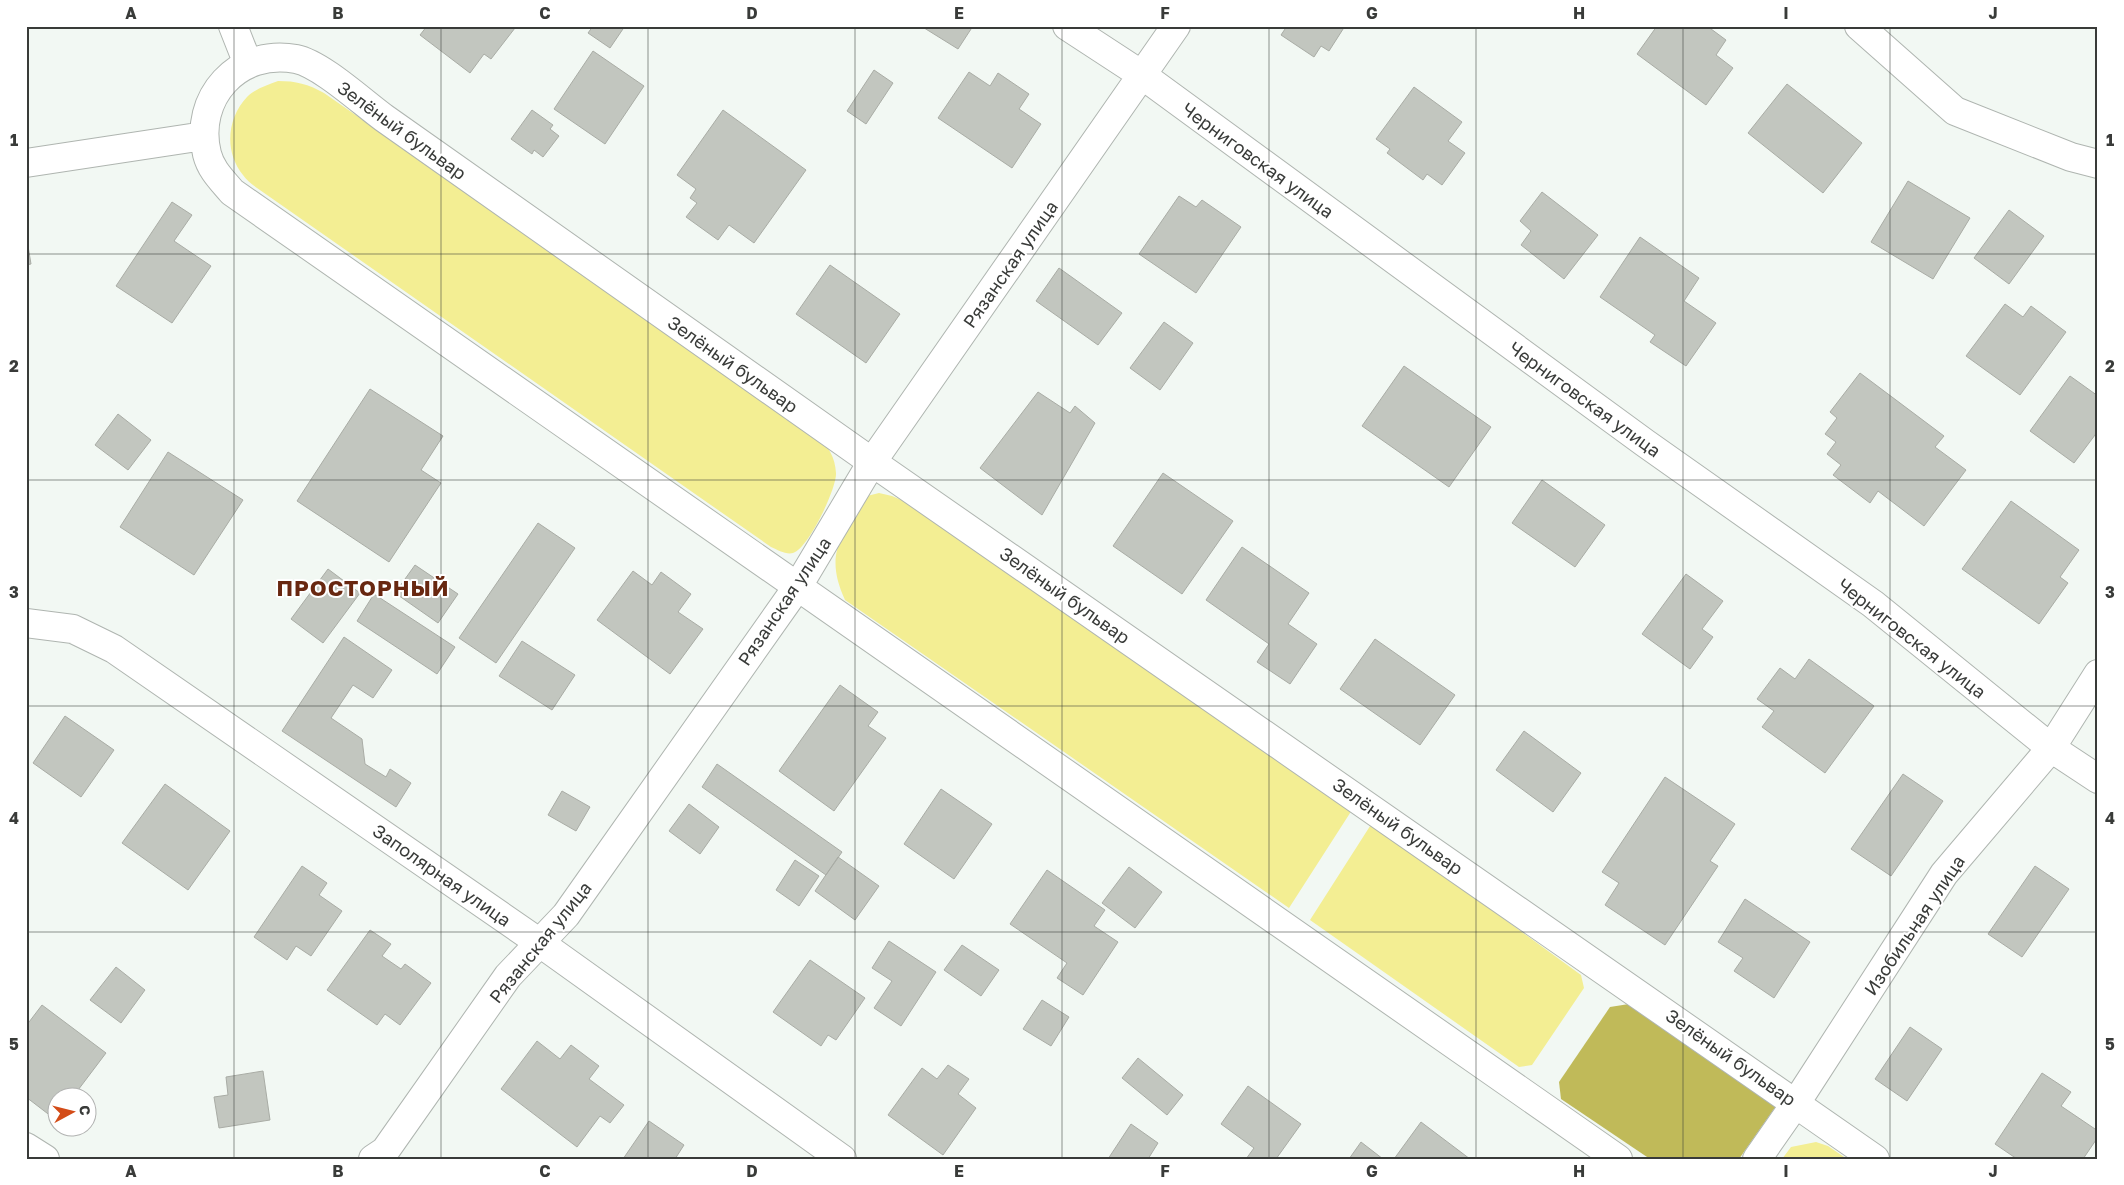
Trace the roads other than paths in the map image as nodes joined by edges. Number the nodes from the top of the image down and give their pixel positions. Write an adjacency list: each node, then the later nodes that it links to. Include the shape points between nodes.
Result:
1 (233, 26): 5 (street)
2 (1067, 26): 6 (street, Черниговская улица)
3 (1176, 26): 6 (street, Рязанская улица)
4 (1859, 26): 9 (street, via 1955,111 2071,157)
5 (248, 64): 7 (street, via 224,81 212,97); 10 (street, Зелёный бульвар, via 277,57 297,59 315,67)
6 (1142, 75): 10 (street, Рязанская улица); 14 (street, Черниговская улица, via 1645,443 1873,604)
7 (204, 136): 8 (street); 11 (street, via 207,156 215,174 232,192)
8 (26, 163)
9 (2098, 164)
10 (872, 462): 11 (street, Рязанская улица); 17 (street, Зелёный бульвар)
11 (798, 586): 16 (street, Рязанская улица, via 566,915); 22 (street)
12 (26, 623): 16 (street, Заполярная улица, via 73,629 114,650)
13 (2098, 674): 14 (street, Изобильная улица)
14 (2052, 748): 15 (street, Черниговская улица); 17 (street, Изобильная улица, via 1944,874)
15 (2098, 779)
16 (540, 943): 20 (street, Рязанская улица, via 508,976 385,1151); 21 (street, Заполярная улица)
17 (1796, 1103): 23 (street, Изобильная улица); 24 (street, Зелёный бульвар)
18 (26, 1146): 19 (street)
19 (45, 1159)
20 (373, 1159)
21 (842, 1159)
22 (1618, 1159)
23 (1758, 1159)
24 (1875, 1159)

